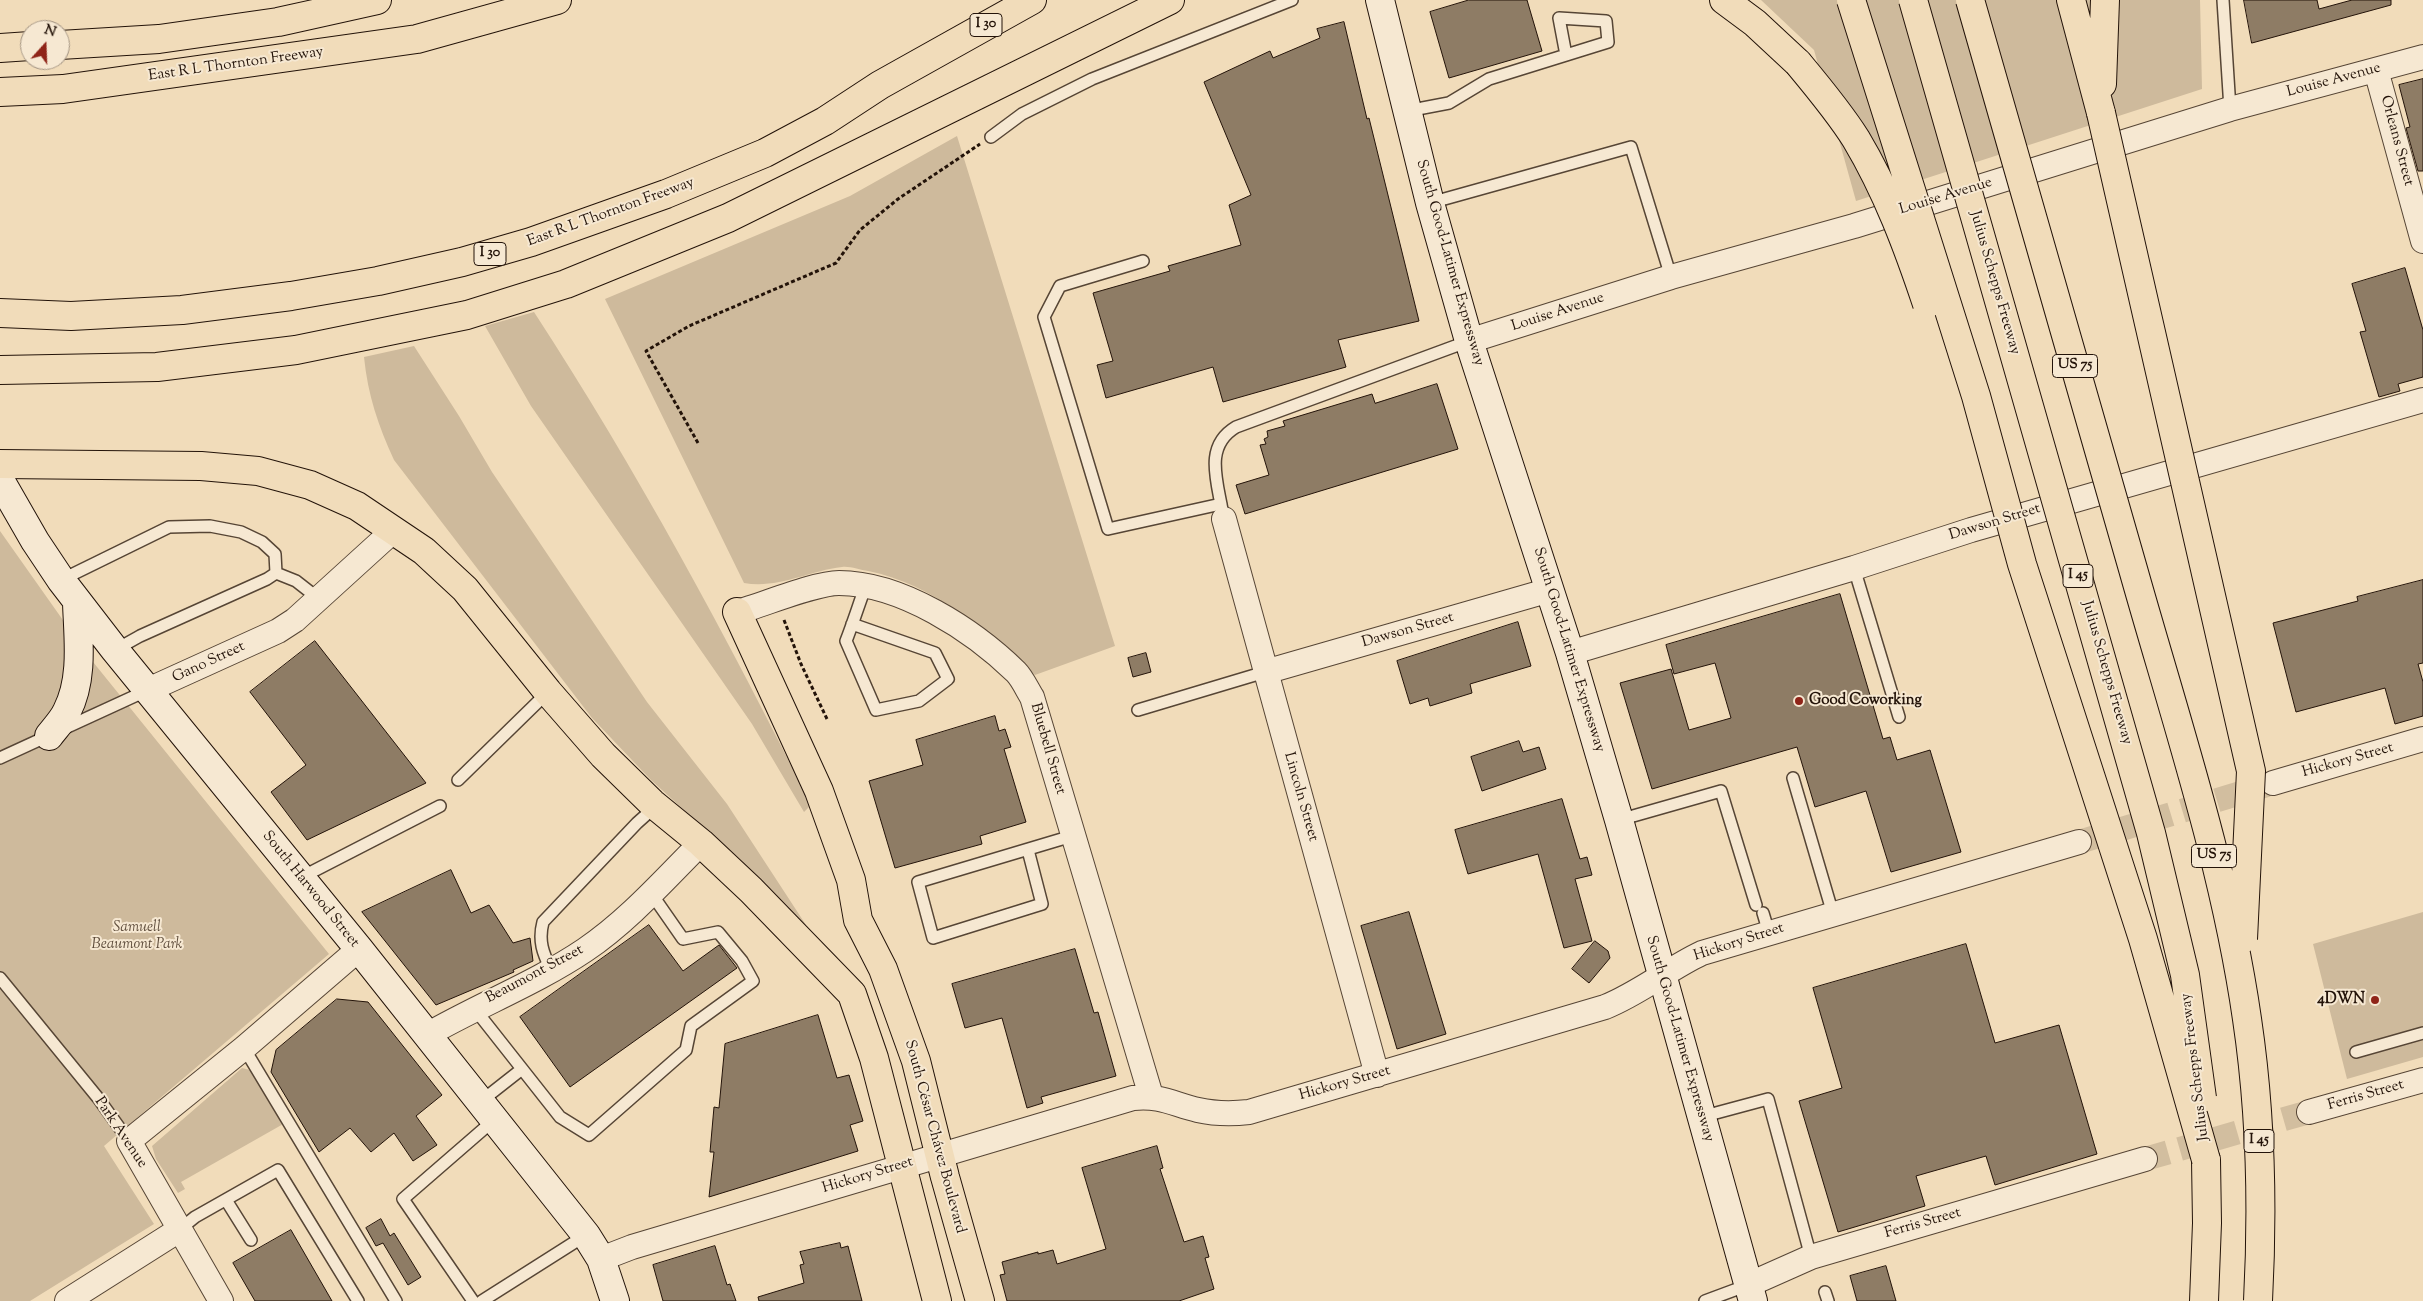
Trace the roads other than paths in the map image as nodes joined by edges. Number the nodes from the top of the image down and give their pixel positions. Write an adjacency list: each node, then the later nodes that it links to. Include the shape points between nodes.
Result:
1 (377, 0): 15 (main road, via 278,22 159,39)
2 (557, 0): 20 (main road, East R L Thornton Freeway, via 418,39)
3 (1008, 0): 16 (main road)
4 (1032, 0): 16 (main road, East R L Thornton Freeway / I 30)
5 (1292, 0): 26 (lane, via 1092,79 1022,114)
6 (1380, 0): 24 (main road, South Good-Latimer Expressway)
7 (1724, 0): 39 (main road, bridge, via 1798,62 1855,138 1880,183 1916,270 1958,401)
8 (1850, 0): 39 (main road, bridge, via 1976,396)
9 (1913, 0): 93 (main road, Julius Schepps Freeway / I 45, bridge, via 2129,753 2169,904 2196,1045)
10 (1970, 0): 77 (main road, US 75, bridge, via 2202,811)
11 (2071, 0): 25 (main road)
12 (2105, 0): 25 (main road)
13 (2223, 0): 23 (lane)
14 (1169, 2): 33 (main road, via 728,218 566,284 467,315 296,350 156,366)
15 (70, 44)
16 (940, 51): 31 (main road, East R L Thornton Freeway / I 30, via 825,121 765,153 666,194 531,242 462,262 378,281 182,310 71,316)
17 (1566, 55): 17 (lane, via 1608,42 1606,21 1560,18); 24 (lane, via 1489,79 1449,103)
18 (2423, 57): 19 (street, Louise Avenue)
19 (2376, 70): 23 (street, Louise Avenue); 28 (street, Orleans Street)
20 (62, 89): 21 (main road, East R L Thornton Freeway); 22 (main road)
21 (0, 92)
22 (0, 105)
23 (2230, 109): 30 (street, Louise Avenue, via 1854,226)
24 (1407, 111): 27 (main road, South Good-Latimer Expressway)
25 (2101, 113): 77 (main road, bridge, via 2251,771)
26 (991, 137)
27 (1430, 203): 30 (lane, via 1631,147); 32 (main road, South Good-Latimer Expressway)
28 (2423, 241)
29 (1143, 261): 37 (lane, via 1060,286 1044,317 1108,529)
30 (1671, 277): 32 (street, Louise Avenue)
31 (0, 313)
32 (1469, 341): 37 (lane, via 1224,434 1215,456); 44 (main road, South Good-Latimer Expressway)
33 (0, 370)
34 (2423, 400): 40 (street, Dawson Street, via 1971,530)
35 (0, 464): 38 (main road, via 201,466 258,471 310,485 357,506)
36 (0, 480): 42 (main road, South Harwood Street)
37 (1222, 512): 51 (street, Lincoln Street)
38 (394, 530): 45 (street, Gano Street); 53 (main road, via 424,551 465,589)
39 (2022, 564): 93 (main road, bridge, via 2143,939)
40 (1854, 568): 50 (street, Dawson Street); 55 (lane)
41 (276, 573): 42 (lane, via 274,554 262,542 241,532 210,526 169,527); 45 (lane, via 296,580); 49 (lane)
42 (61, 580): 46 (main road, South Harwood Street)
43 (866, 585): 47 (street, Bluebell Street, via 837,583); 48 (lane); 65 (street, Bluebell Street, via 896,594 933,612 977,640 1017,673 1032,697)
44 (1550, 590): 50 (main road, South Good-Latimer Expressway); 51 (street, Dawson Street)
45 (319, 600): 52 (street, Gano Street, via 278,631)
46 (78, 602): 49 (main road, South Harwood Street); 56 (main road, via 79,660 75,690 67,712)
47 (737, 612): 91 (main road, South César Chávez Boulevard, via 819,792 851,880 858,920 883,969 916,1061)
48 (852, 624): 48 (lane, via 846,642 876,710 919,701 948,679 935,653)
49 (115, 650): 52 (main road, South Harwood Street)
50 (1570, 653): 64 (main road, South Good-Latimer Expressway)
51 (1265, 672): 54 (lane); 84 (street, Lincoln Street)
52 (148, 690): 56 (lane, Gano Street); 69 (main road, South Harwood Street)
53 (548, 692): 60 (lane); 63 (main road, via 603,754)
54 (1138, 710)
55 (1899, 717)
56 (49, 736): 58 (lane, Gano Street)
57 (2423, 739): 61 (street, Hickory Street)
58 (0, 758)
59 (1793, 778): 71 (lane)
60 (458, 780)
61 (2273, 783)
62 (440, 806): 69 (lane)
63 (656, 806): 67 (main road); 74 (lane, via 543,922 540,934 542,951)
64 (1618, 820): 72 (lane, via 1721,790); 75 (main road, South Good-Latimer Expressway)
65 (1072, 836): 68 (lane); 86 (street, Bluebell Street)
66 (2079, 842): 71 (street, Hickory Street)
67 (701, 843): 70 (street, Beaumont Street); 94 (main road, via 752,890 852,994 874,1058)
68 (1028, 850): 68 (lane, via 918,882 933,938 1042,904)
69 (300, 878): 73 (main road, South Harwood Street)
70 (651, 893): 74 (street, Beaumont Street, via 586,949); 83 (lane, via 683,939 718,932 742,961 753,981 691,1026 686,1050 589,1136 560,1117)
71 (1833, 914): 72 (street, Hickory Street)
72 (1763, 917): 75 (street, Hickory Street)
73 (359, 949): 80 (main road, South Harwood Street); 81 (street)
74 (551, 970): 78 (street, Beaumont Street)
75 (1662, 977): 84 (street, Hickory Street, via 1605,1007); 89 (main road, South Good-Latimer Expressway)
76 (0, 978): 90 (lane, Park Avenue)
77 (2241, 981): 113 (main road, I 45, bridge, via 2258,1124 2261,1211)
78 (474, 1008): 80 (street, Beaumont Street); 83 (lane)
79 (2423, 1033): 82 (lane)
80 (427, 1035): 87 (main road, South Harwood Street)
81 (244, 1048): 90 (street); 105 (lane)
82 (2356, 1052)
83 (522, 1069): 87 (lane)
84 (1377, 1074): 86 (street, Hickory Street, via 1249,1112 1232,1114 1196,1109)
85 (2423, 1080): 88 (street, Ferris Street)
86 (1150, 1096): 91 (street, Hickory Street, via 1133,1098)
87 (487, 1111): 97 (main road, South Harwood Street); 106 (lane, via 403,1199)
88 (2308, 1112)
89 (1701, 1116): 99 (lane, via 1768,1099); 101 (main road, South Good-Latimer Expressway)
90 (129, 1141): 96 (street, Park Avenue)
91 (939, 1155): 94 (street, Hickory Street); 110 (main road, South César Chávez Boulevard)
92 (2145, 1159): 99 (street, Ferris Street)
93 (2206, 1160): 112 (main road, Julius Schepps Freeway / I 45)
94 (901, 1166): 100 (street, Hickory Street); 109 (main road)
95 (226, 1200): 96 (lane); 98 (lane); 104 (lane, via 278,1170)
96 (179, 1230): 102 (street); 103 (street, Park Avenue)
97 (586, 1235): 100 (main road, South Harwood Street); 107 (lane)
98 (251, 1240)
99 (1810, 1257): 101 (street, Ferris Street)
100 (601, 1259): 108 (main road, South Harwood Street)
101 (1750, 1293): 111 (lane, Ferris Street)
102 (67, 1301)
103 (221, 1301)
104 (358, 1301)
105 (396, 1301)
106 (473, 1301)
107 (482, 1301)
108 (615, 1301)
109 (937, 1301)
110 (980, 1301)
111 (1705, 1301)
112 (2204, 1301)
113 (2258, 1301)

